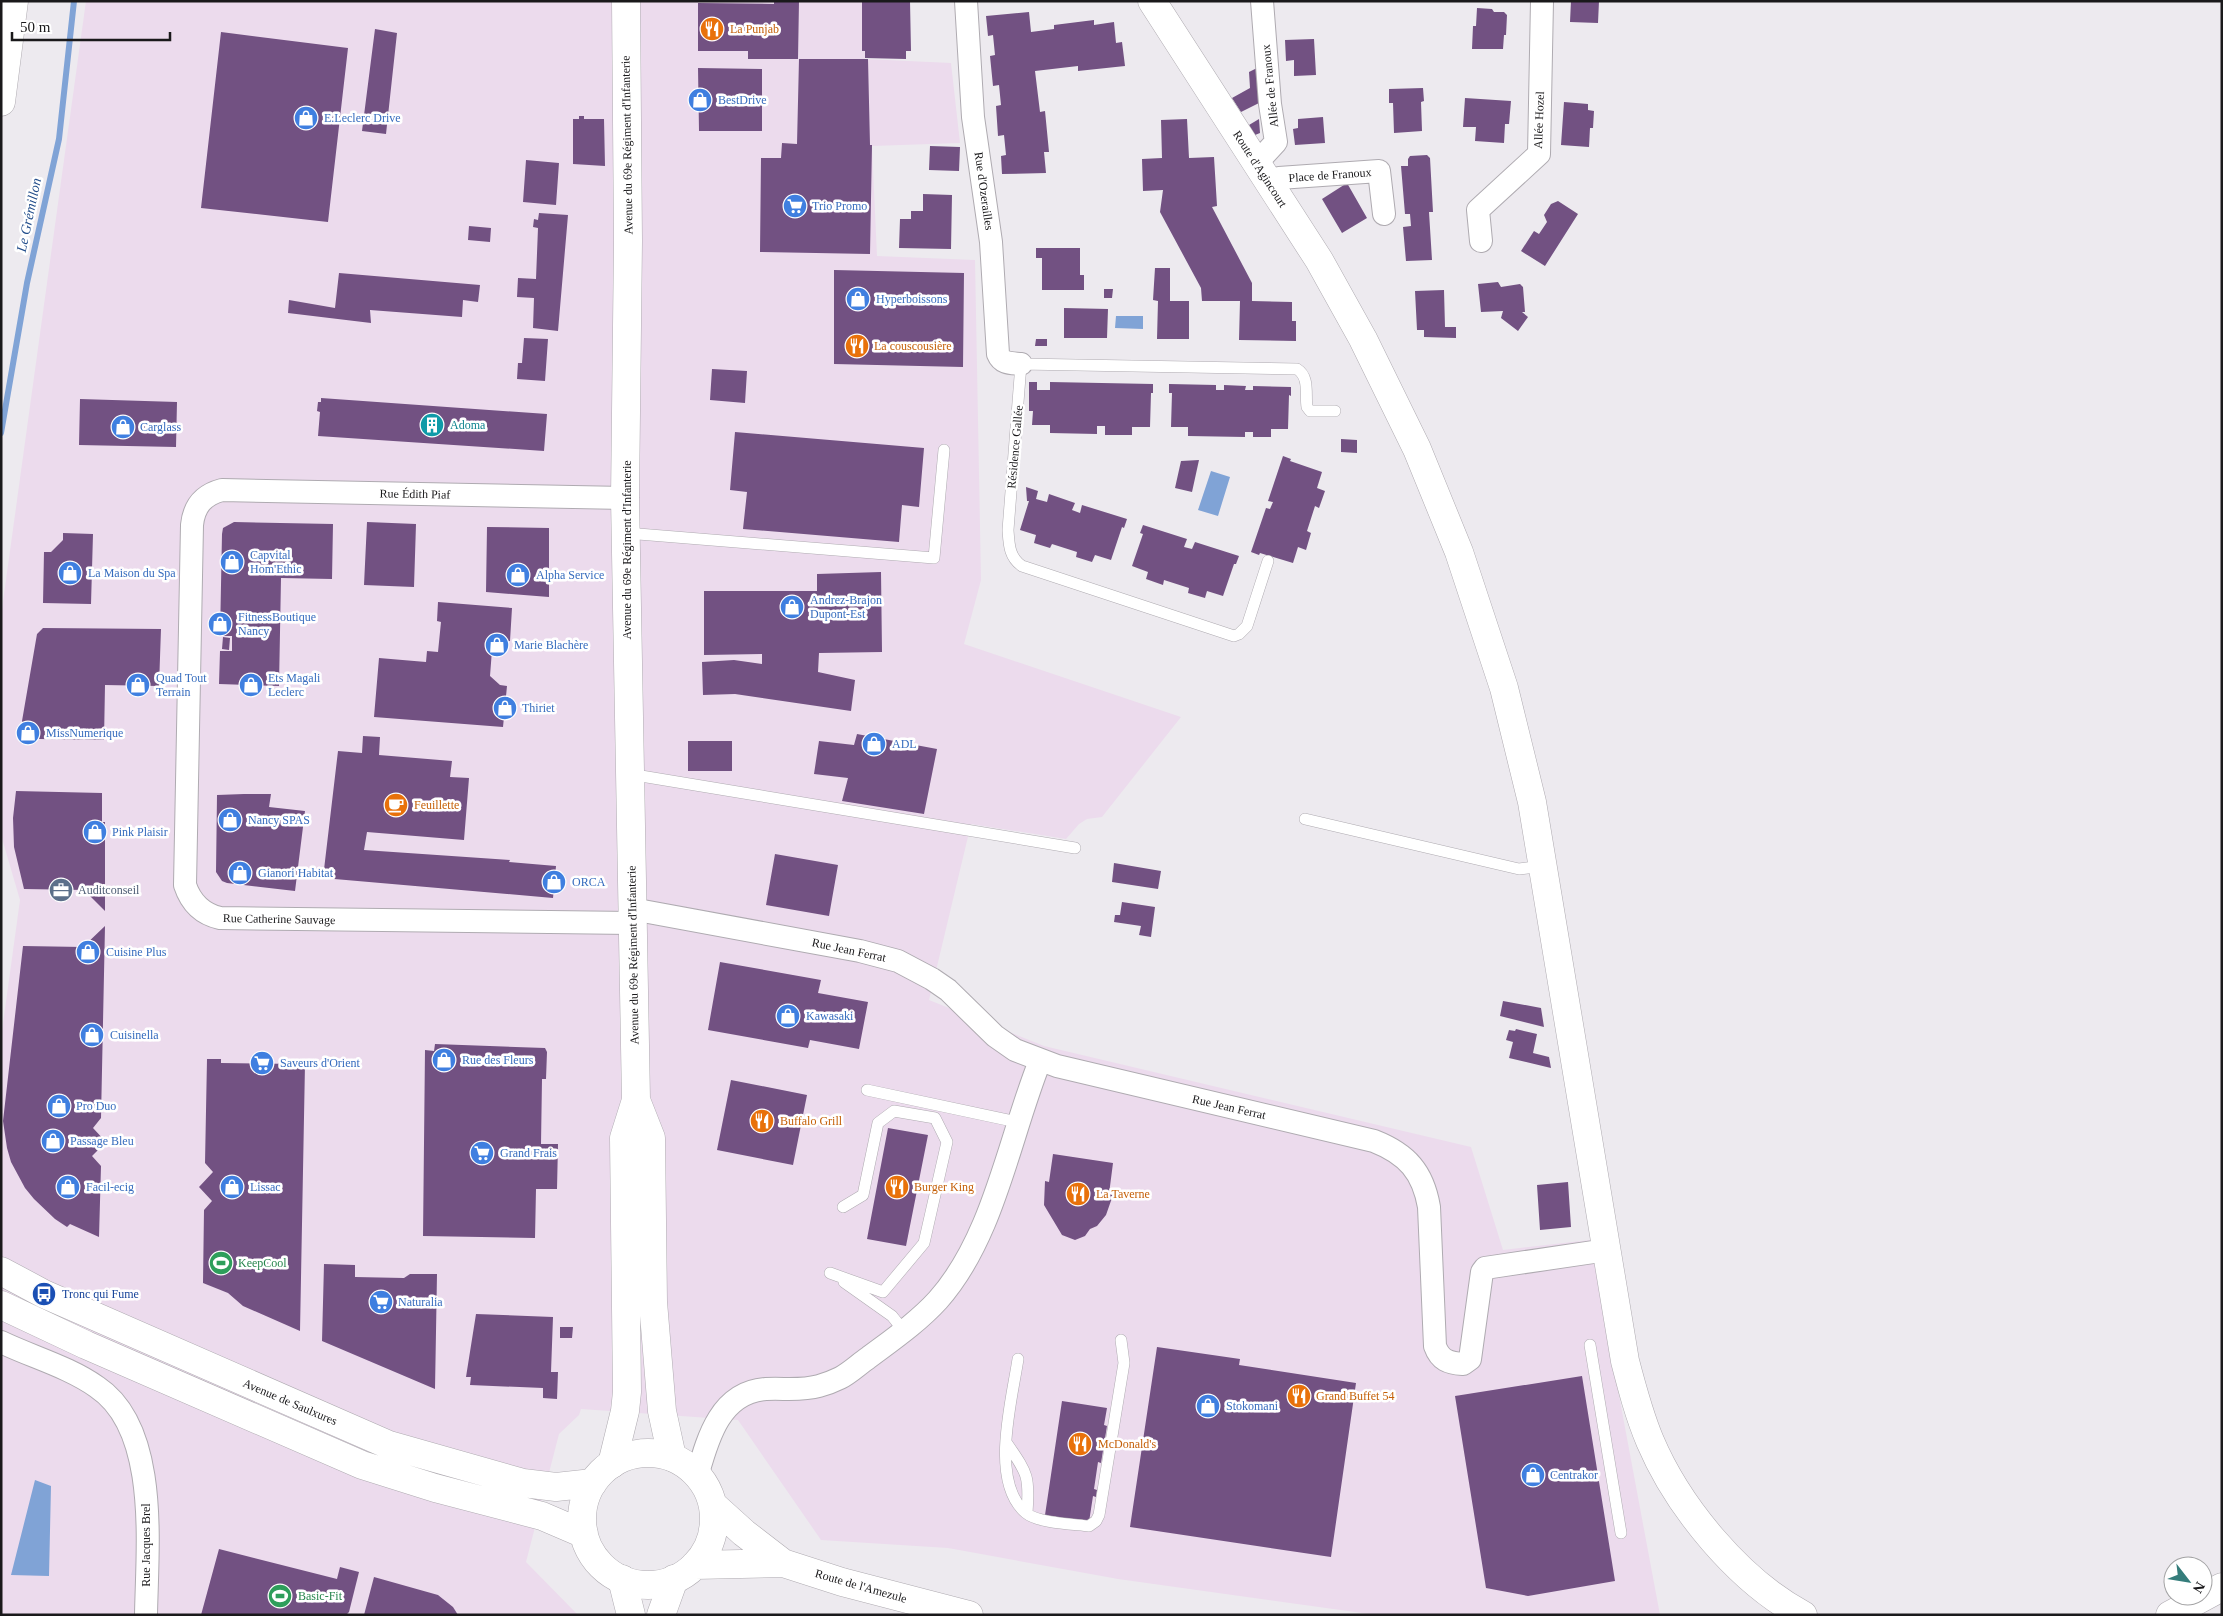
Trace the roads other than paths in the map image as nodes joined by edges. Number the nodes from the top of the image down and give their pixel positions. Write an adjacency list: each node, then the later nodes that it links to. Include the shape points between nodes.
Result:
1 (14, 1): 7 (street)
2 (626, 1): 16 (street, Avenue du 69e Régiment d'Infanterie)
3 (966, 1): 12 (street, Rue d'Ozerailles, via 973,117 992,242 998,354 1006,363)
4 (1152, 1): 8 (street, Route d'Agincourt)
5 (1262, 1): 8 (street, Allée de Franoux, via 1276,142)
6 (1542, 1): 11 (street, Allée Hozel, via 1538,154 1478,210)
7 (1, 102)
8 (1254, 160): 9 (street, Route d'Agincourt)
9 (1270, 183): 10 (street, Place de Franoux, via 1279,178 1379,172); 22 (street, Route d'Agincourt, via 1364,339 1445,514 1504,688 1523,761)
10 (1384, 214)
11 (1481, 241)
12 (1021, 364): 13 (lane, via 1297,370 1306,383 1310,411); 18 (lane, Résidence Gallée, via 1008,530 1016,562 1234,636 1247,626)
13 (1335, 411)
14 (944, 450): 17 (lane, via 934,558)
15 (206, 496): 16 (street, Rue Édith Piaf, via 222,490); 23 (street, Rue Catherine Sauvage, via 196,510 192,526 185,885 194,904 210,916 238,920)
16 (626, 498): 17 (street, Avenue du 69e Régiment d'Infanterie)
17 (626, 533): 19 (street, Avenue du 69e Régiment d'Infanterie)
18 (1268, 561)
19 (629, 774): 21 (lane); 23 (street, Avenue du 69e Régiment d'Infanterie)
20 (1305, 819): 22 (lane, via 1519,869)
21 (1075, 848)
22 (1543, 866): 29 (street, Route d'Agincourt)
23 (632, 916): 24 (street, Rue Jean Ferrat, via 860,951 898,961 948,990 995,1036); 26 (street, Avenue du 69e Régiment d'Infanterie)
24 (1031, 1058): 27 (street); 29 (street, Rue Jean Ferrat, via 1374,1141 1394,1149 1414,1168 1426,1193 1434,1346 1439,1357 1449,1363 1463,1364 1470,1358 1485,1268)
25 (867, 1090): 27 (lane)
26 (636, 1100): 38 (street, Avenue du 69e Régiment d'Infanterie, via 651,1138 654,1310 662,1410); 39 (street, Avenue du 69e Régiment d'Infanterie, via 624,1138 627,1392)
27 (1017, 1122): 32 (street, via 986,1220 958,1276 937,1301)
28 (843, 1207): 32 (lane, via 863,1195 878,1123 894,1111 935,1118 947,1142 924,1243 883,1292 830,1273 892,1316)
29 (1606, 1250): 54 (street, Route d'Agincourt, via 1636,1401 1663,1467 1704,1527 1729,1556 1758,1585)
30 (1, 1270): 41 (street, Avenue de Saulxures, via 44,1294 389,1445 523,1483 556,1487)
31 (1, 1305): 45 (street, via 362,1465 542,1516)
32 (904, 1330): 40 (street, via 841,1378 800,1390 767,1389 742,1396 723,1412 715,1424)
33 (1121, 1340): 43 (lane, via 1124,1363 1096,1522 1089,1526 1038,1519)
34 (1, 1342): 50 (street, Rue Jacques Brel, via 87,1380 105,1393 138,1442 148,1506)
35 (1590, 1345): 44 (lane)
36 (1018, 1359): 37 (lane)
37 (1006, 1442): 43 (lane, via 1005,1463 1010,1486); 43 (lane, via 1026,1472 1029,1490)
38 (672, 1457): 39 (street, via 641,1453 626,1456); 40 (street)
39 (612, 1464): 41 (street)
40 (698, 1473): 42 (street)
41 (593, 1483): 45 (street, via 585,1499)
42 (713, 1505): 46 (street, Route de l'Amezule); 47 (street, via 712,1538 705,1552)
43 (1027, 1514)
44 (1622, 1533)
45 (584, 1534): 48 (street, via 598,1561)
46 (783, 1563): 47 (street, Route de l'Amezule); 53 (street, Route de l'Amezule)
47 (684, 1572): 48 (street, via 648,1585); 52 (street)
48 (622, 1579): 51 (street)
49 (2222, 1587): 55 (street)
50 (146, 1615)
51 (631, 1615)
52 (662, 1615)
53 (969, 1615)
54 (1803, 1615)
55 (2170, 1615)

